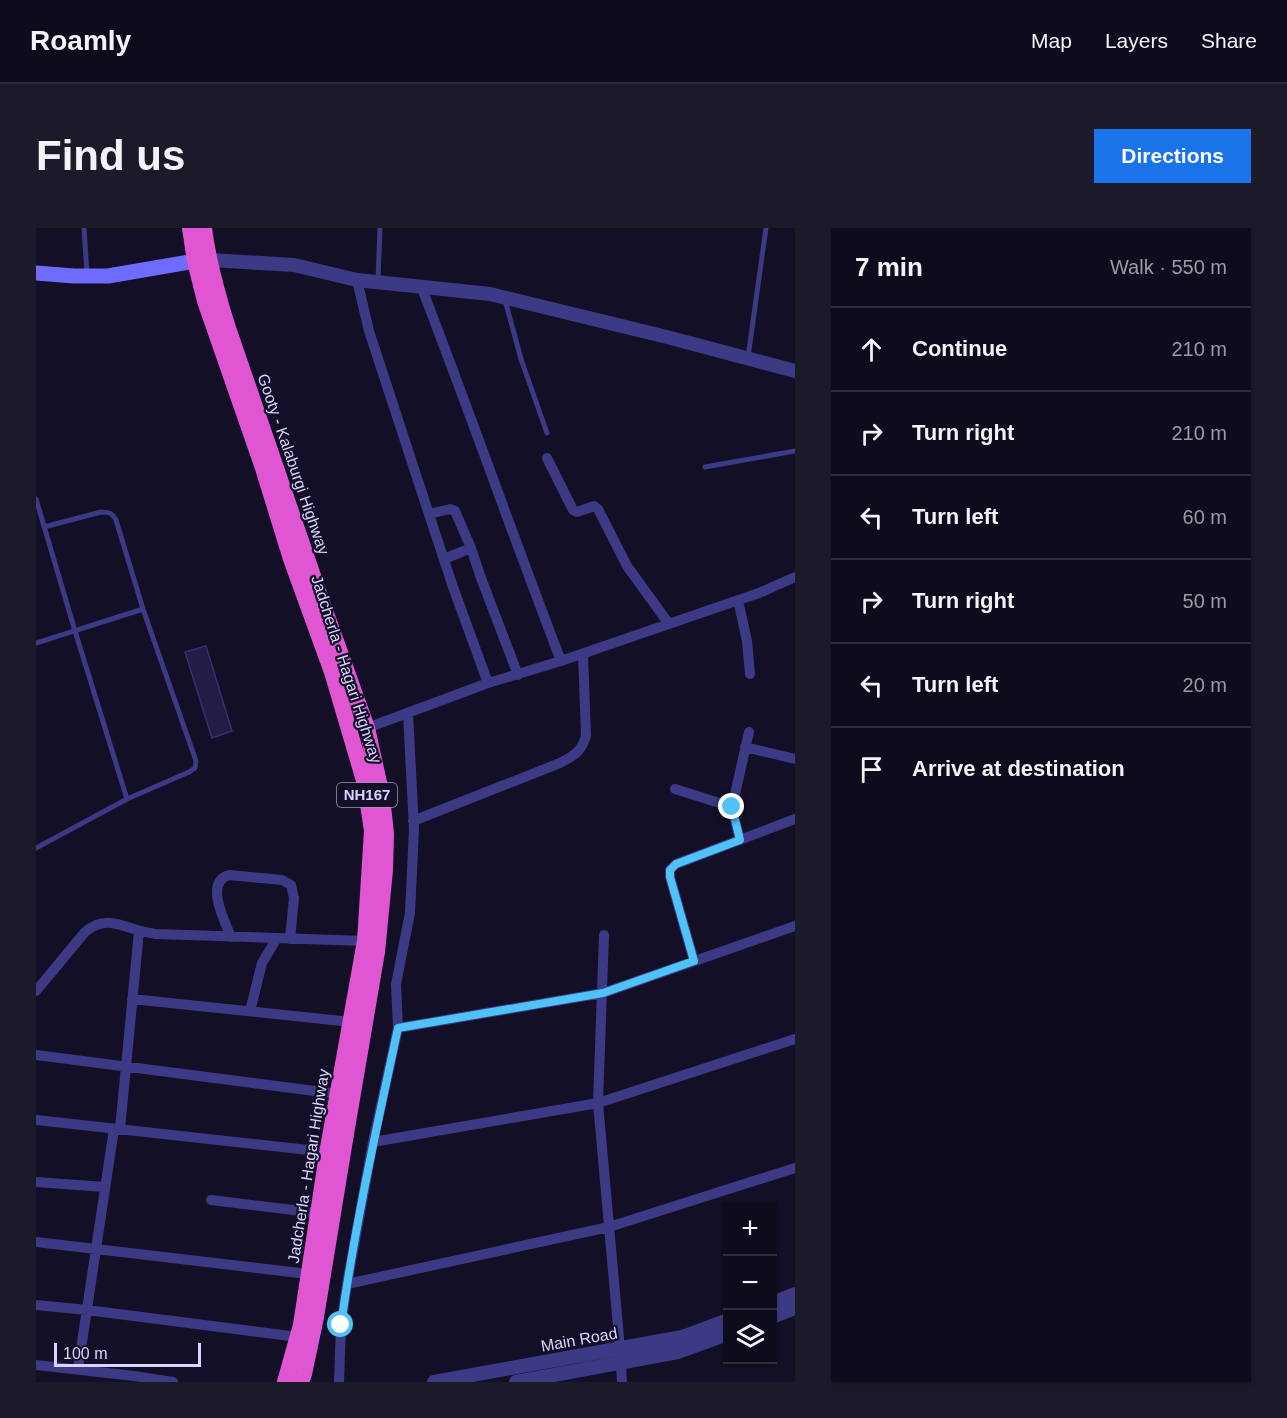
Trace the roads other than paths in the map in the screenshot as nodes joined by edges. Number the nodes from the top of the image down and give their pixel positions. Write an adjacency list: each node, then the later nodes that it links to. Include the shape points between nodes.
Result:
1 (84, 228): 8 (lane)
2 (190, 228): 6 (highway, Jadcherla - Hagari Highway / NH167)
3 (204, 228): 6 (highway, Gooty - Kalaburgi Highway / NH167)
4 (380, 228): 10 (lane)
5 (766, 228): 13 (lane)
6 (202, 260): 8 (main road); 9 (street, via 294,265); 36 (highway, Gooty - Kalaburgi Highway / NH167, via 217,293); 53 (highway, Jadcherla - Hagari Highway / NH167, via 205,301 332,672 365,784 372,831)
7 (36, 273): 8 (main road)
8 (87, 276)
9 (357, 280): 10 (street); 20 (street, via 369,331)
10 (378, 281): 11 (street)
11 (421, 286): 12 (street); 31 (street)
12 (504, 297): 13 (street); 15 (lane)
13 (748, 359): 14 (street)
14 (795, 371)
15 (547, 433)
16 (795, 451): 18 (lane)
17 (547, 458): 27 (street, via 573,510 594,506 598,509 627,566)
18 (705, 468)
19 (36, 499): 21 (lane)
20 (429, 514): 22 (street, via 454,510); 23 (street)
21 (44, 527): 26 (lane, via 101,512 112,514); 28 (lane)
22 (471, 548): 23 (street); 33 (street)
23 (444, 559): 34 (street)
24 (795, 577): 25 (street)
25 (738, 600): 27 (street); 32 (street)
26 (143, 609): 28 (lane); 41 (lane, via 196,761 189,772)
27 (669, 624): 30 (street)
28 (75, 631): 29 (lane); 41 (lane)
29 (36, 643)
30 (583, 654): 31 (street); 44 (street, via 586,736 582,748 560,763)
31 (561, 661): 33 (street)
32 (750, 674)
33 (518, 675): 34 (street)
34 (488, 683): 35 (street)
35 (408, 713): 36 (street); 44 (street)
36 (367, 728): 96 (highway, Gooty - Kalaburgi Highway / NH167, via 387,834 379,940 316,1317)
37 (749, 732): 38 (street)
38 (745, 747): 39 (street); 42 (street)
39 (795, 759)
40 (675, 789): 42 (street)
41 (127, 799): 46 (lane)
42 (732, 807): 45 (street)
43 (795, 819): 45 (street)
44 (413, 821): 60 (street, via 410,913 396,984)
45 (740, 840): 54 (street, via 676,864 670,870)
46 (36, 848)
47 (795, 926): 54 (street)
48 (139, 931): 50 (street); 55 (street, via 108,922 92,926); 57 (street)
49 (604, 935): 56 (street)
50 (231, 937): 51 (street); 52 (street, via 217,897 219,882 229,875 282,880 291,885 294,898)
51 (277, 938): 52 (street); 58 (street, via 262,963)
52 (290, 939): 53 (street)
53 (365, 941): 59 (highway, Jadcherla - Hagari Highway / NH167)
54 (694, 961): 56 (street)
55 (36, 992)
56 (603, 993): 60 (street); 65 (street)
57 (132, 999): 58 (street); 63 (street)
58 (250, 1011): 59 (street)
59 (351, 1022): 64 (highway, Jadcherla - Hagari Highway / NH167)
60 (398, 1028): 68 (street)
61 (795, 1039): 65 (street)
62 (36, 1055): 63 (street)
63 (126, 1066): 64 (street); 67 (street)
64 (338, 1094): 69 (highway, Jadcherla - Hagari Highway / NH167)
65 (598, 1103): 68 (street); 75 (street)
66 (36, 1120): 67 (street)
67 (117, 1129): 69 (street); 72 (street)
68 (374, 1142): 79 (street)
69 (327, 1152): 74 (highway, Jadcherla - Hagari Highway / NH167)
70 (795, 1168): 75 (street)
71 (36, 1182): 72 (street)
72 (105, 1187): 77 (street)
73 (211, 1200): 74 (street)
74 (318, 1213): 78 (highway, Jadcherla - Hagari Highway / NH167)
75 (609, 1227): 79 (street); 89 (street)
76 (36, 1242): 77 (street)
77 (96, 1249): 78 (street); 84 (street)
78 (308, 1274): 88 (highway, Jadcherla - Hagari Highway / NH167)
79 (347, 1284): 97 (street)
80 (795, 1294): 81 (street)
81 (777, 1301)
82 (36, 1305): 84 (street)
83 (795, 1308): 85 (street)
84 (87, 1310): 88 (street); 92 (street)
85 (777, 1315)
86 (723, 1322): 89 (street, Main Road, via 682,1336)
87 (723, 1336): 90 (street, Main Road, via 678,1352)
88 (298, 1337): 95 (highway, Jadcherla - Hagari Highway / NH167)
89 (620, 1349): 90 (street); 98 (street, Main Road)
90 (621, 1364): 99 (street, Main Road); 100 (street)
91 (36, 1365): 92 (street)
92 (78, 1369): 93 (street)
93 (150, 1380): 94 (street)
94 (173, 1382)
95 (285, 1382)
96 (301, 1382)
97 (339, 1382)
98 (434, 1382)
99 (516, 1382)
100 (622, 1382)

